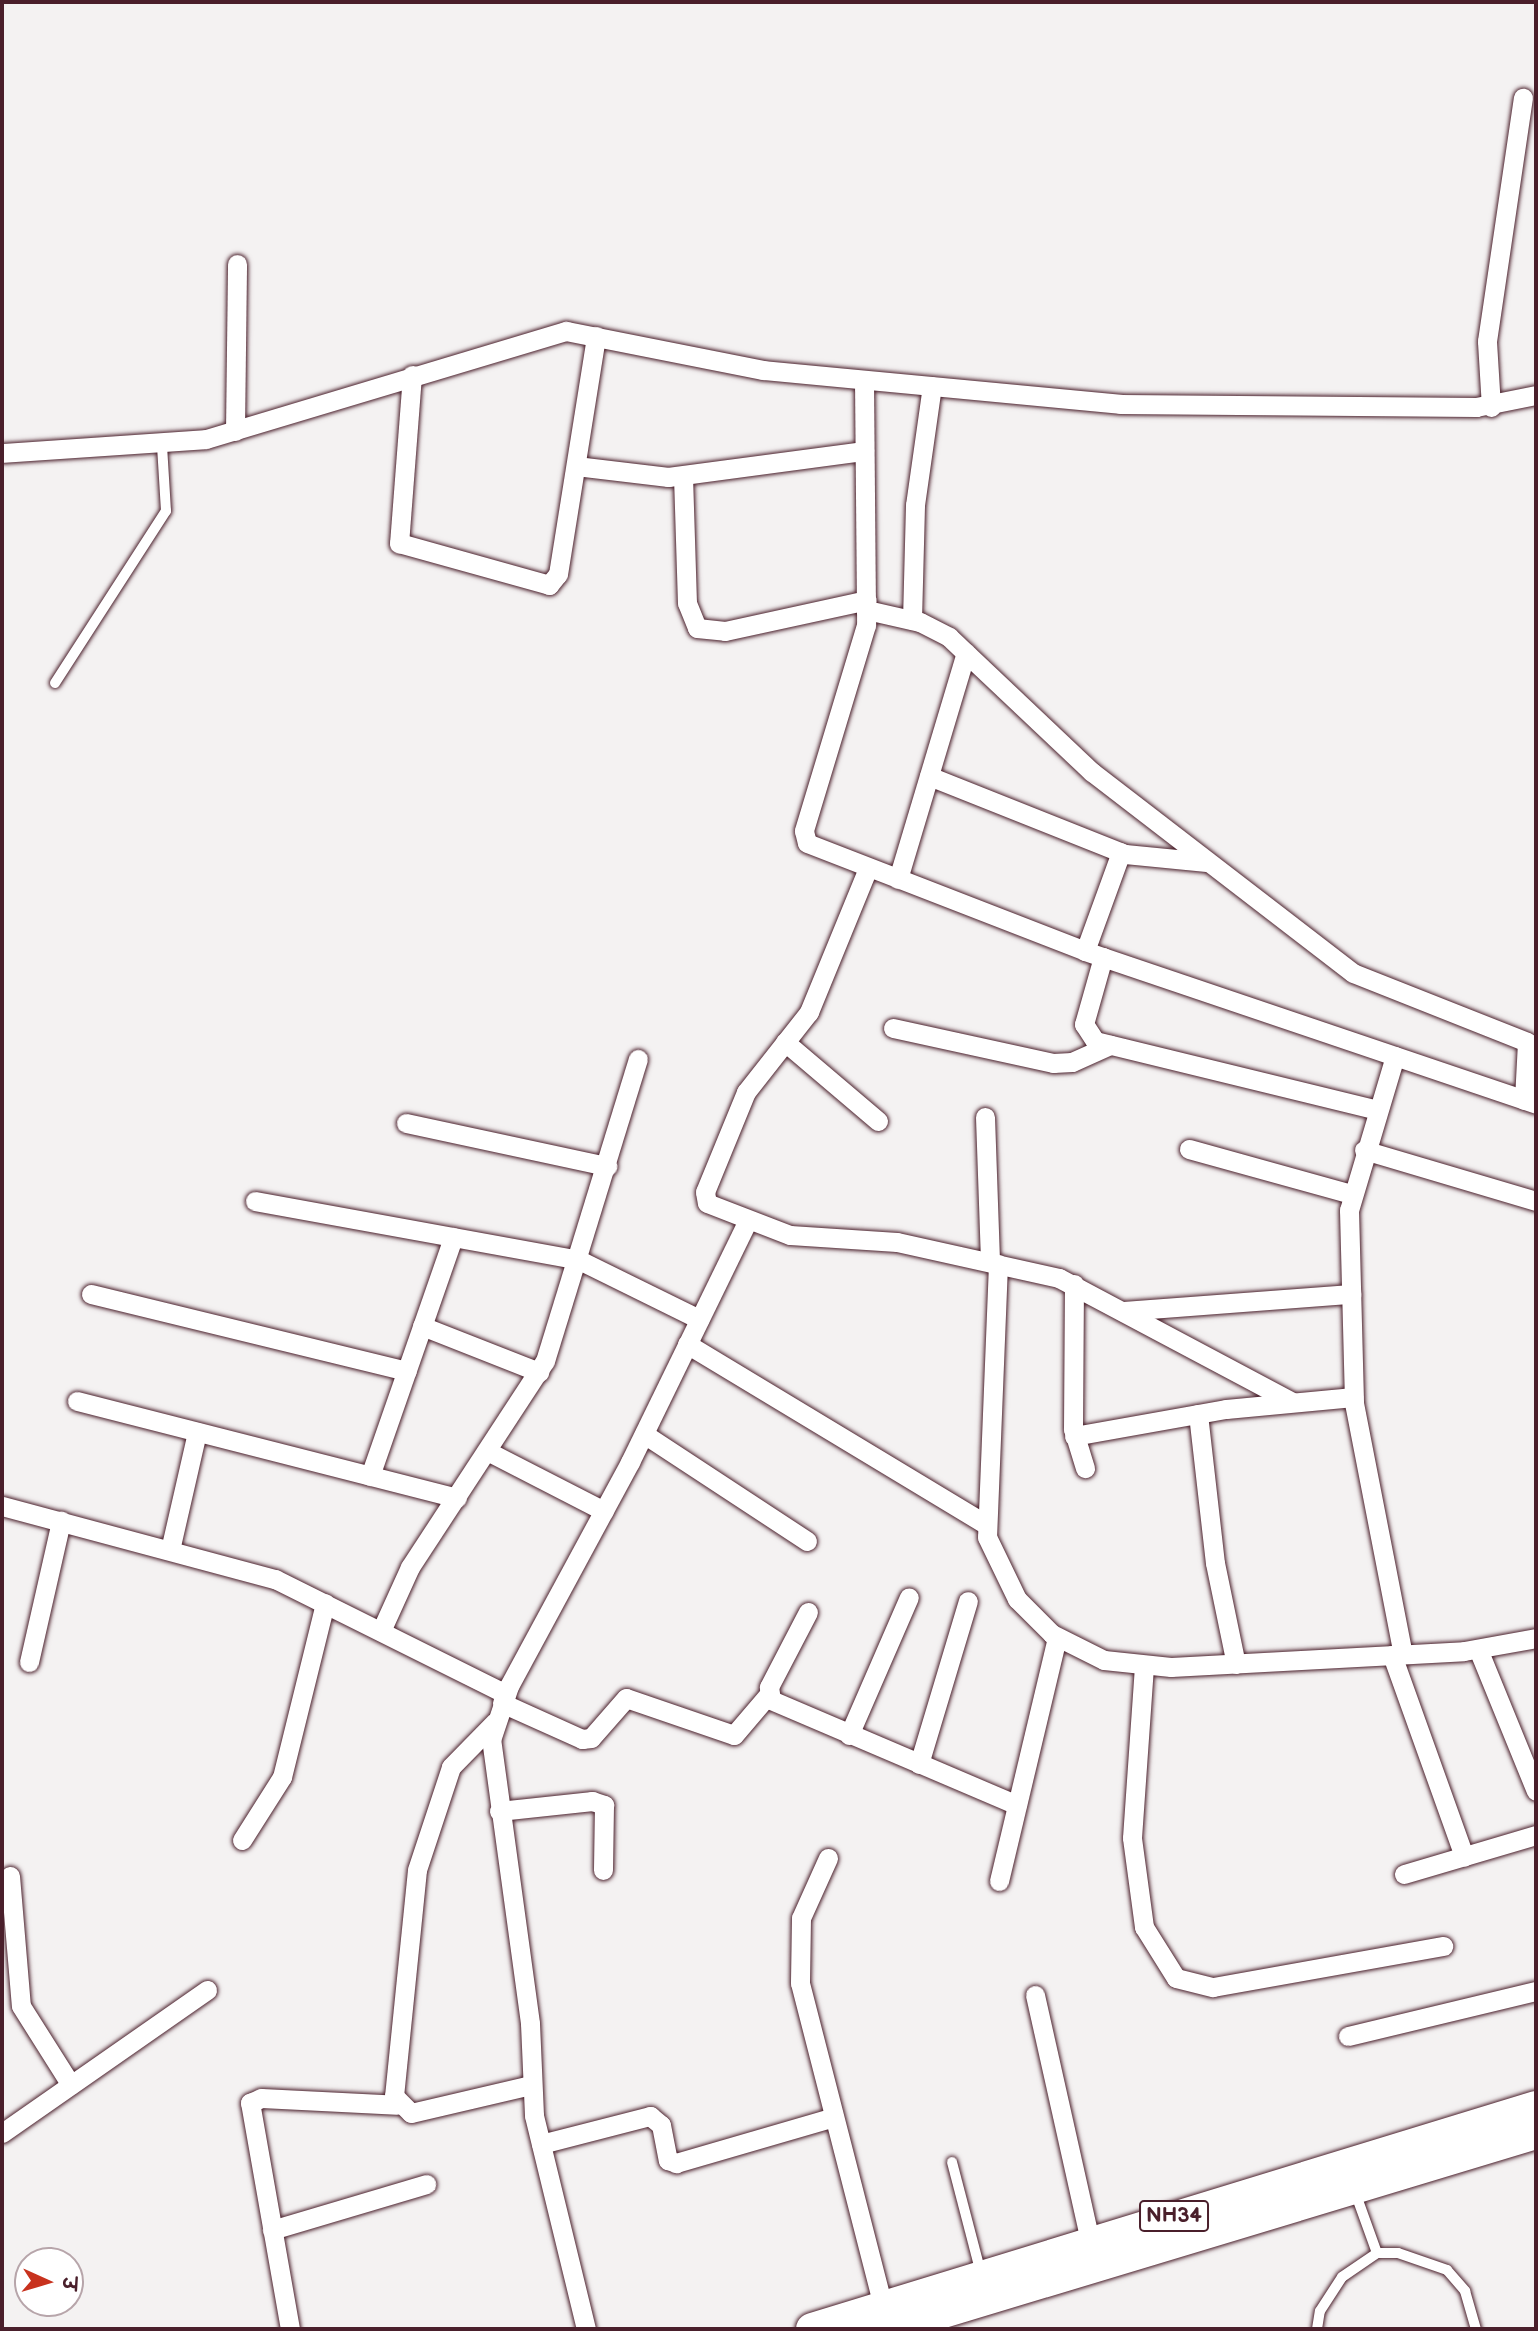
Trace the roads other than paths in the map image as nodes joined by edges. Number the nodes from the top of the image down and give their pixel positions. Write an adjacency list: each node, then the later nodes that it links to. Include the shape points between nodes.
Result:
1 (1523, 98): 8 (street, via 1487,341)
2 (237, 264): 9 (street)
3 (596, 336): 4 (street, via 546,332); 5 (street, via 763,370); 13 (street)
4 (412, 375): 9 (street); 13 (street, via 397,531 403,548 554,582)
5 (863, 380): 6 (street); 11 (street)
6 (932, 386): 8 (street, via 1119,404); 16 (street, via 915,505)
7 (1536, 395): 8 (street)
8 (1492, 407)
9 (235, 431): 10 (street)
10 (162, 445): 12 (street); 18 (lane, via 166,511)
11 (864, 451): 14 (street); 15 (street)
12 (2, 453)
13 (576, 466): 14 (street)
14 (683, 476): 15 (street, via 687,604 697,628 726,631)
15 (867, 605): 16 (street); 22 (street, via 804,839)
16 (912, 620): 17 (street, via 937,628)
17 (966, 653): 19 (street); 21 (street, via 1092,772)
18 (55, 682)
19 (929, 776): 20 (street); 23 (street)
20 (1121, 852): 21 (street); 24 (street)
21 (1208, 862): 30 (street, via 1368,983 1527,1042)
22 (869, 868): 23 (street); 26 (street, via 809,1012)
23 (898, 879): 24 (street)
24 (1094, 954): 27 (street, via 1084,1024 1089,1037); 28 (street)
25 (893, 1028): 27 (street, via 1053,1063 1072,1062)
26 (785, 1042): 33 (street); 41 (street, via 746,1092 705,1192 712,1207)
27 (1110, 1045): 31 (street)
28 (1395, 1056): 30 (street); 31 (street)
29 (638, 1059): 37 (street)
30 (1530, 1102)
31 (1377, 1110): 36 (street)
32 (985, 1117): 44 (street)
33 (878, 1121)
34 (406, 1123): 37 (street)
35 (1189, 1149): 38 (street)
36 (1364, 1150): 38 (street); 40 (street)
37 (607, 1166): 43 (street)
38 (1351, 1194): 47 (street)
39 (256, 1201): 42 (street)
40 (1536, 1201)
41 (748, 1220): 44 (street, via 790,1235 897,1242); 49 (street)
42 (453, 1237): 43 (street); 50 (street)
43 (579, 1260): 49 (street); 53 (street)
44 (994, 1263): 45 (street); 68 (street)
45 (1074, 1284): 48 (street); 60 (street)
46 (91, 1294): 52 (street)
47 (1351, 1294): 48 (street); 54 (street)
48 (1123, 1311): 56 (street)
49 (699, 1319): 51 (street)
50 (422, 1326): 52 (street); 53 (street)
51 (687, 1344): 59 (street); 68 (street)
52 (407, 1371): 63 (street)
53 (539, 1372): 61 (street)
54 (1353, 1397): 56 (street); 79 (street)
55 (77, 1401): 58 (street)
56 (1292, 1402): 57 (street)
57 (1198, 1415): 60 (street); 81 (street, via 1215,1563)
58 (197, 1432): 63 (street); 70 (street)
59 (644, 1434): 66 (street); 69 (street)
60 (1074, 1436): 62 (street)
61 (489, 1452): 64 (street); 66 (street)
62 (1085, 1468)
63 (370, 1476): 64 (street)
64 (457, 1498): 75 (street, via 401,1583)
65 (2, 1506): 67 (street)
66 (604, 1511): 84 (street)
67 (61, 1521): 70 (street); 80 (street)
68 (985, 1524): 76 (street, via 1017,1599)
69 (807, 1541)
70 (170, 1550): 73 (street, via 275,1579)
71 (909, 1597): 86 (street)
72 (968, 1601): 87 (street)
73 (325, 1603): 75 (street); 92 (street, via 282,1777)
74 (808, 1612): 83 (street)
75 (381, 1631): 84 (street)
76 (1057, 1638): 82 (street, via 1077,1651); 89 (street)
77 (1536, 1638): 78 (street)
78 (1478, 1649): 79 (street); 88 (street)
79 (1398, 1655): 81 (street); 93 (street)
80 (29, 1662)
81 (1236, 1664): 82 (street)
82 (1144, 1666): 99 (street, via 1132,1838 1144,1927 1169,1972 1195,1986 1213,1987)
83 (769, 1694): 84 (street, via 734,1735 626,1698 591,1738 582,1739); 86 (street, via 777,1704)
84 (504, 1698): 85 (street)
85 (495, 1722): 90 (street); 106 (street, via 452,1767 417,1870)
86 (849, 1735): 87 (street)
87 (919, 1763): 89 (street)
88 (1536, 1791)
89 (1017, 1805): 98 (street)
90 (499, 1811): 95 (street, via 592,1801 604,1805); 105 (street, via 530,2023)
91 (1536, 1835): 93 (street)
92 (242, 1840)
93 (1464, 1856): 96 (street)
94 (828, 1858): 108 (street, via 808,1898 798,1944 812,2048)
95 (603, 1870)
96 (1404, 1874)
97 (10, 1876): 104 (street, via 21,2006)
98 (999, 1881)
99 (1443, 1946)
100 (207, 1990): 104 (street)
101 (1536, 1991): 103 (street)
102 (1035, 1995): 116 (street)
103 (1348, 2036)
104 (71, 2085): 109 (street)
105 (531, 2085): 106 (street, via 411,2113); 111 (street)
106 (397, 2105): 115 (street, via 254,2099 249,2110)
107 (1536, 2107): 116 (highway, NH34)
108 (831, 2118): 111 (street, via 676,2163 668,2160 661,2125 650,2116); 119 (street)
109 (2, 2133)
110 (1536, 2133): 114 (highway, NH34)
111 (541, 2144): 121 (street)
112 (952, 2162): 118 (lane)
113 (426, 2184): 115 (street)
114 (1354, 2188): 117 (lane); 119 (highway, NH34)
115 (272, 2230): 120 (street)
116 (1090, 2242): 118 (highway, NH34)
117 (1377, 2253): 123 (lane, via 1342,2277 1320,2311); 124 (lane, via 1398,2253 1447,2270 1465,2291)
118 (982, 2276): 119 (highway, NH34)
119 (885, 2318): 122 (highway, NH34)
120 (290, 2329)
121 (586, 2329)
122 (812, 2329)
123 (1317, 2329)
124 (1476, 2329)

